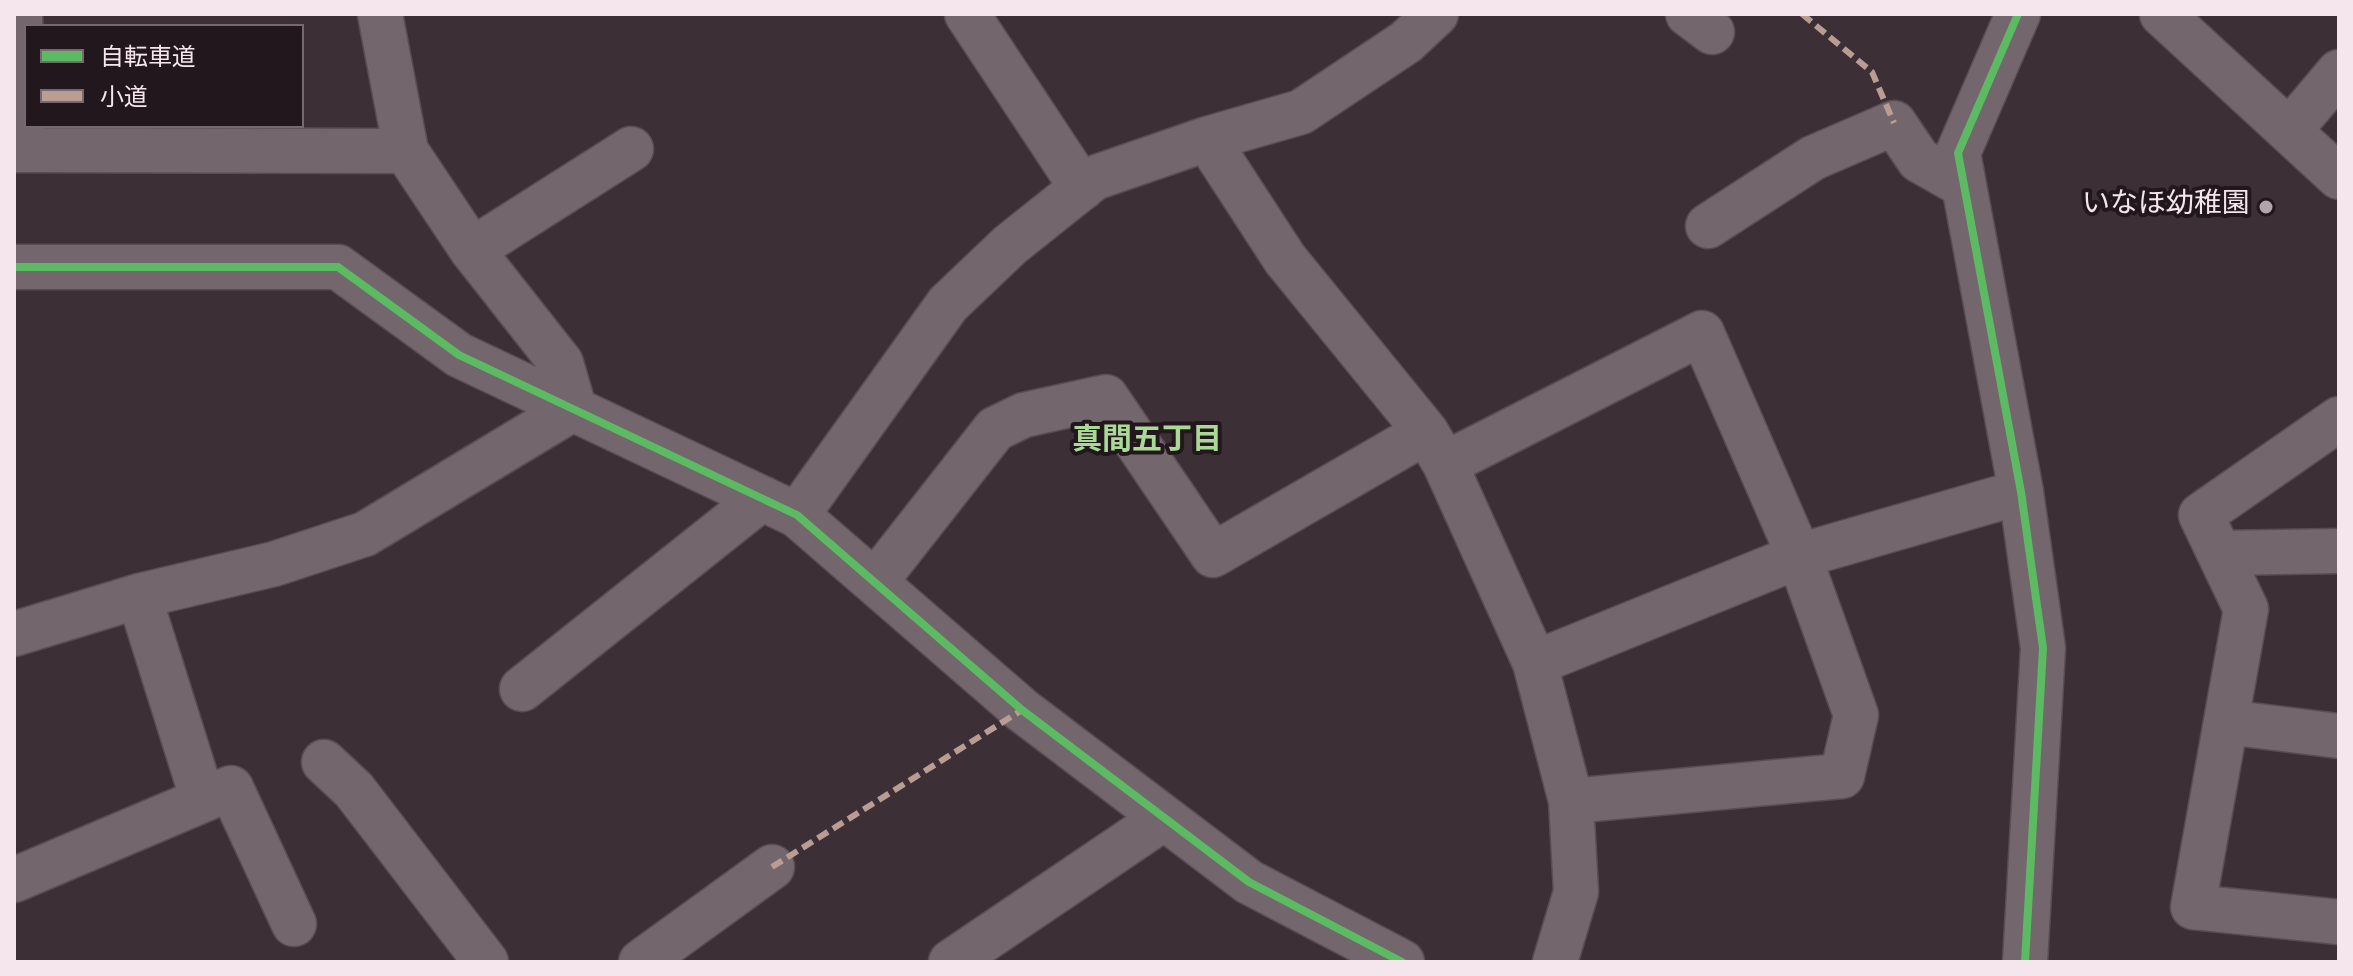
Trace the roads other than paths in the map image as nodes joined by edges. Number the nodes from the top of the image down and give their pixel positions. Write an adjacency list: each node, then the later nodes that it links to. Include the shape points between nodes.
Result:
1 (20, 14): 11 (street)
2 (380, 14): 12 (street)
3 (967, 14): 15 (street)
4 (2018, 14): 14 (street, via 1958,153)
5 (2162, 14): 8 (street)
6 (1431, 16): 9 (street, via 1406,42 1301,112)
7 (2339, 72): 8 (street)
8 (2289, 131): 13 (street)
9 (1207, 139): 15 (street, via 1094,178); 21 (street, via 1285,259)
10 (631, 149): 17 (street)
11 (19, 150): 12 (street)
12 (406, 151): 17 (street)
13 (2339, 177)
14 (1963, 185): 16 (street, via 1919,160 1894,123 1813,158); 22 (street)
15 (1082, 188): 23 (street, via 1010,245 948,304)
16 (1708, 226)
17 (472, 250): 19 (street, via 561,363)
18 (14, 267): 19 (street, via 338,267 459,355)
19 (574, 408): 23 (street); 28 (street, via 365,534 274,564)
20 (2339, 419): 25 (street, via 2201,515)
21 (1435, 448): 26 (street, via 1702,333); 27 (street, via 1213,555 1106,397 1024,415 995,429); 30 (street)
22 (2021, 492): 26 (street); 47 (street, via 2043,648)
23 (780, 506): 27 (street); 31 (street)
24 (2339, 551): 25 (street)
25 (2220, 553): 32 (street, via 2246,609)
26 (1799, 556): 30 (street); 36 (street, via 1856,715 1842,776)
27 (875, 582): 37 (street, via 1022,710)
28 (139, 596): 29 (street); 35 (street)
29 (14, 634)
30 (1535, 663): 36 (street)
31 (522, 689)
32 (2226, 722): 33 (street); 40 (street, via 2193,907)
33 (2339, 736)
34 (324, 762): 43 (street, via 354,790)
35 (203, 800): 39 (street); 41 (street, via 231,788)
36 (1571, 801): 46 (street, via 1576,892)
37 (1164, 818): 44 (street); 45 (street, via 1249,882)
38 (772, 867): 42 (street)
39 (14, 880)
40 (2339, 922)
41 (294, 924)
42 (651, 959)
43 (486, 962)
44 (951, 962)
45 (1402, 962)
46 (1555, 962)
47 (2025, 962)

